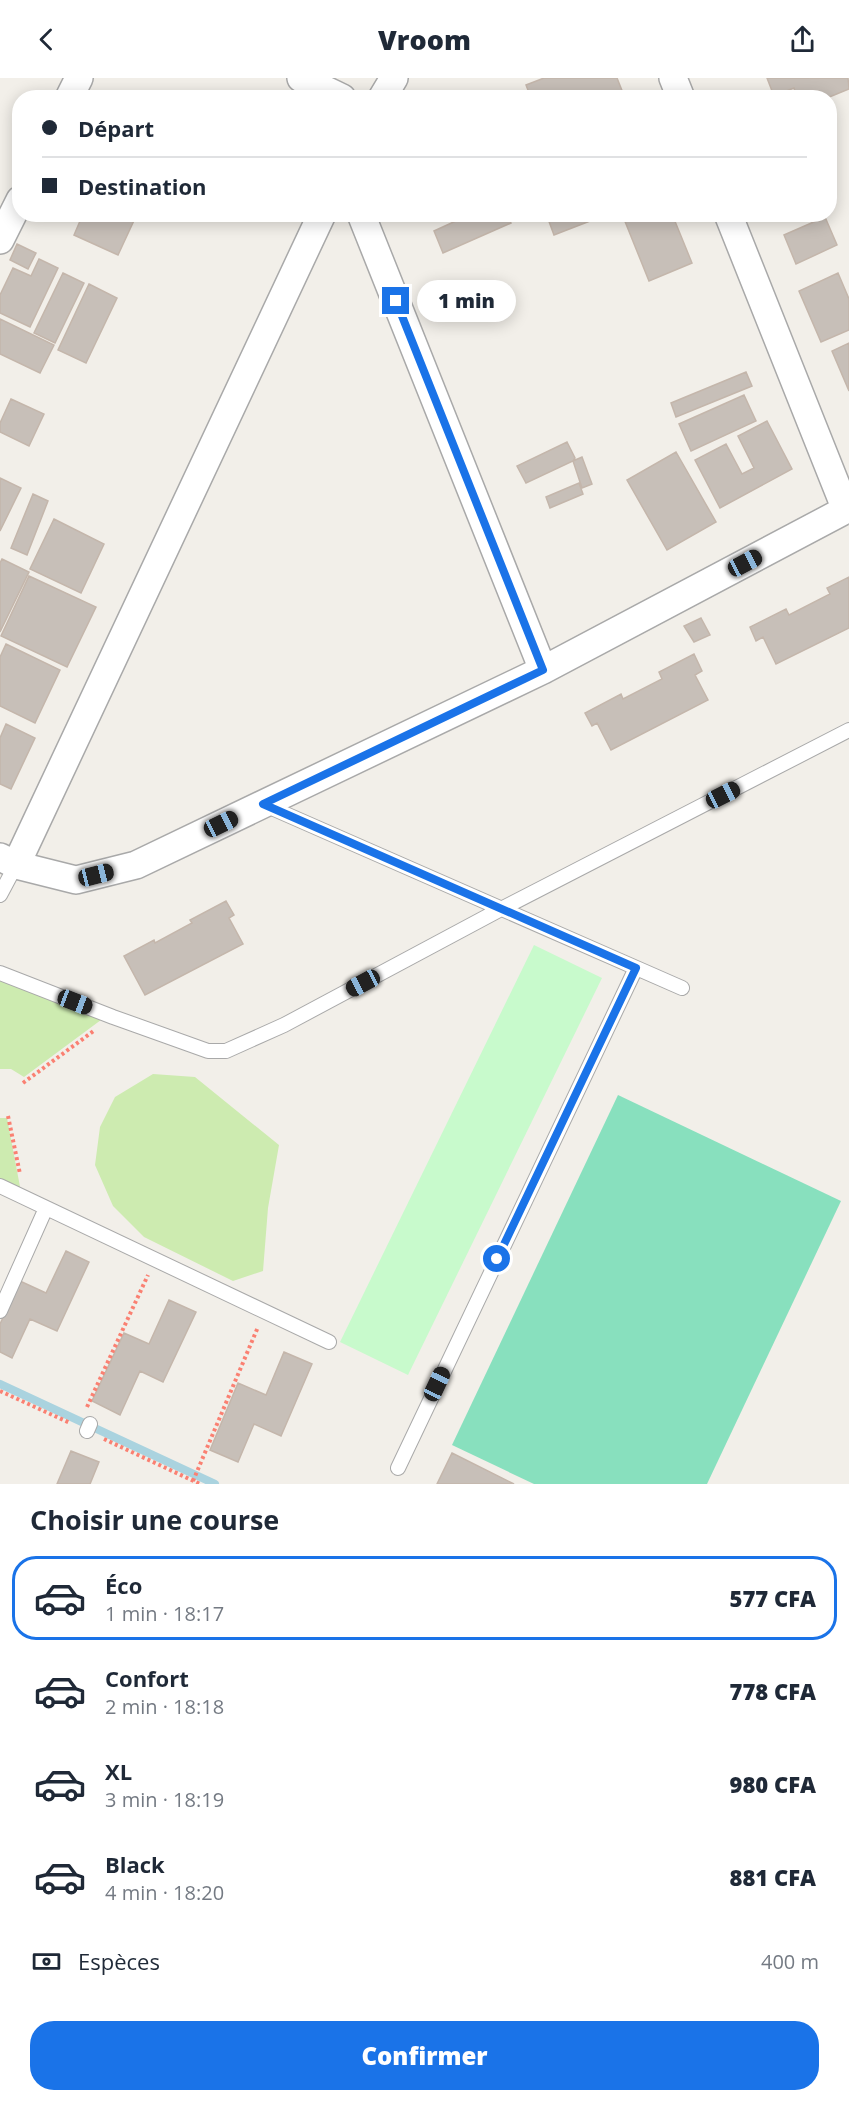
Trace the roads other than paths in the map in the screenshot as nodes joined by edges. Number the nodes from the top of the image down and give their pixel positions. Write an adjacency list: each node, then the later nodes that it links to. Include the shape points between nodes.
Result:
1 (301, 78): 2 (street)
2 (326, 90)
3 (12, 216): 7 (street)
4 (318, 222): 12 (street)
5 (364, 222): 9 (street)
6 (731, 222): 8 (street)
7 (0, 240)
8 (847, 509): 9 (street)
9 (543, 670): 11 (street)
10 (849, 730): 14 (lane)
11 (263, 804): 12 (street, via 136,865 76,880); 14 (lane)
12 (8, 861): 13 (lane)
13 (0, 895)
14 (501, 909): 15 (lane); 16 (lane, via 284,1025 226,1051 208,1051)
15 (636, 968): 17 (lane); 22 (lane)
16 (0, 973)
17 (682, 988)
18 (0, 1186): 19 (lane)
19 (46, 1208): 20 (lane); 21 (lane)
20 (0, 1311)
21 (329, 1342)
22 (398, 1468)

